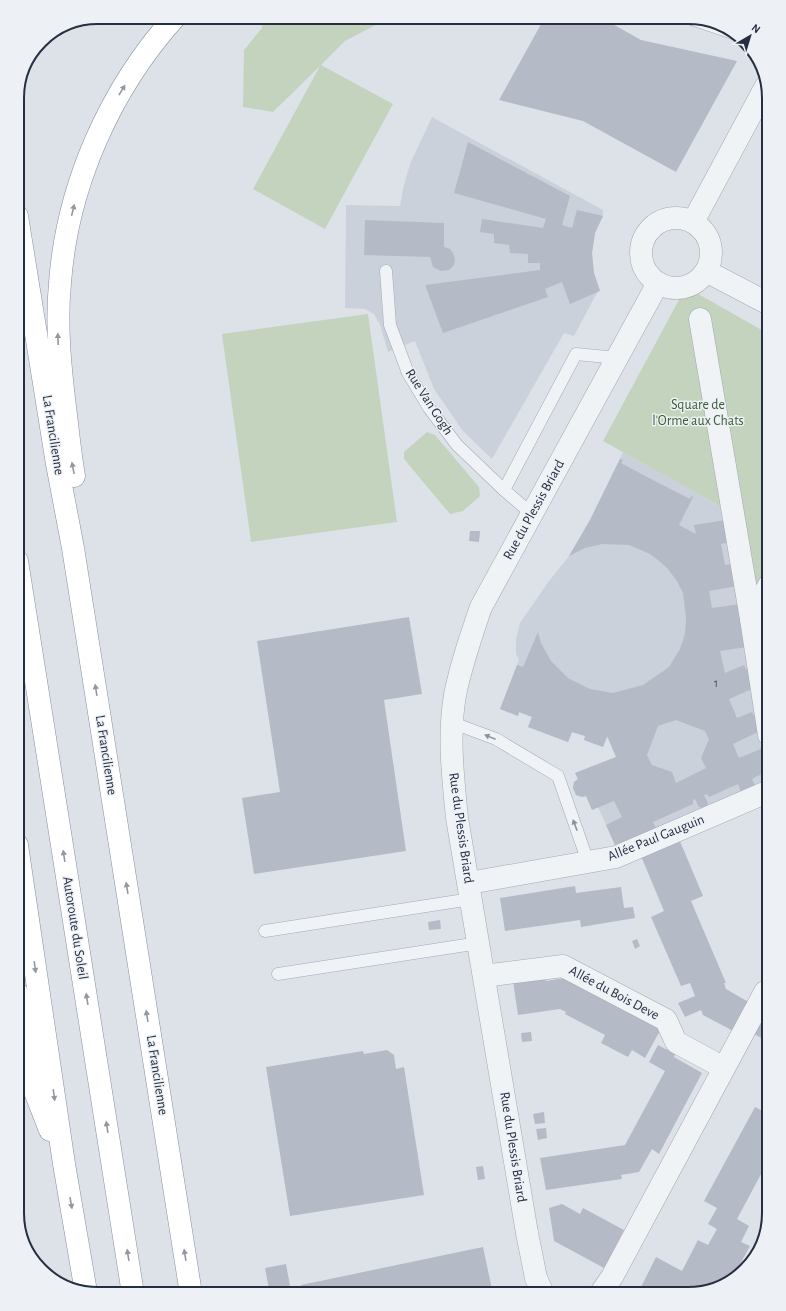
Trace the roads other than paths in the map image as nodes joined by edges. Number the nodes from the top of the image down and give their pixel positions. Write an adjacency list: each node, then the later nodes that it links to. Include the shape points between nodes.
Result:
1 (169, 24): 13 (highway, one-way to 1, via 81,513 71,460 58,335 60,282 67,235 84,172 112,106 140,61)
2 (762, 94): 3 (street)
3 (693, 222): 6 (street, via 708,238 711,249); 7 (street, via 669,218 657,222 648,230 642,241 642,265 649,276)
4 (24, 259): 13 (highway, La Francilienne, via 57,464)
5 (386, 271): 11 (lane, Rue Van Gogh, via 390,325 408,373 429,408 457,445)
6 (706, 271): 7 (street, via 685,287 667,287); 8 (street)
7 (658, 283): 10 (street, Rue du Plessis Briard)
8 (762, 300)
9 (700, 320): 16 (street)
10 (617, 358): 11 (lane, via 576,354); 12 (street, Rue du Plessis Briard)
11 (504, 490): 12 (lane, Rue Van Gogh)
12 (532, 514): 18 (street, Rue du Plessis Briard, via 481,607 464,655 455,696)
13 (74, 548): 33 (highway, La Francilienne, one-way to 13)
14 (762, 598): 16 (street)
15 (24, 605): 32 (highway, Autoroute du Soleil, one-way to 15)
16 (751, 619): 17 (street)
17 (762, 690)
18 (453, 723): 20 (lane, one-way to 18, via 558,776 496,739); 21 (street, Rue du Plessis Briard, via 452,764 457,818)
19 (762, 794): 20 (street, Allée Paul Gauguin, via 616,857)
20 (588, 862): 21 (street, Allée Paul Gauguin)
21 (470, 891): 23 (lane); 24 (street, Rue du Plessis Briard)
22 (24, 893): 30 (highway, one-way to 30)
23 (265, 931)
24 (479, 943): 25 (lane); 26 (street, Rue du Plessis Briard)
25 (278, 974)
26 (484, 976): 29 (street, Allée du Bois Deve, via 564,966 666,1020 676,1042); 34 (street, Rue du Plessis Briard, via 527,1233)
27 (762, 998): 29 (street)
28 (24, 1033): 30 (highway, via 34,1089)
29 (724, 1068): 35 (street)
30 (64, 1164): 31 (highway, one-way to 31)
31 (85, 1286)
32 (133, 1287)
33 (190, 1287)
34 (540, 1287)
35 (605, 1287)

